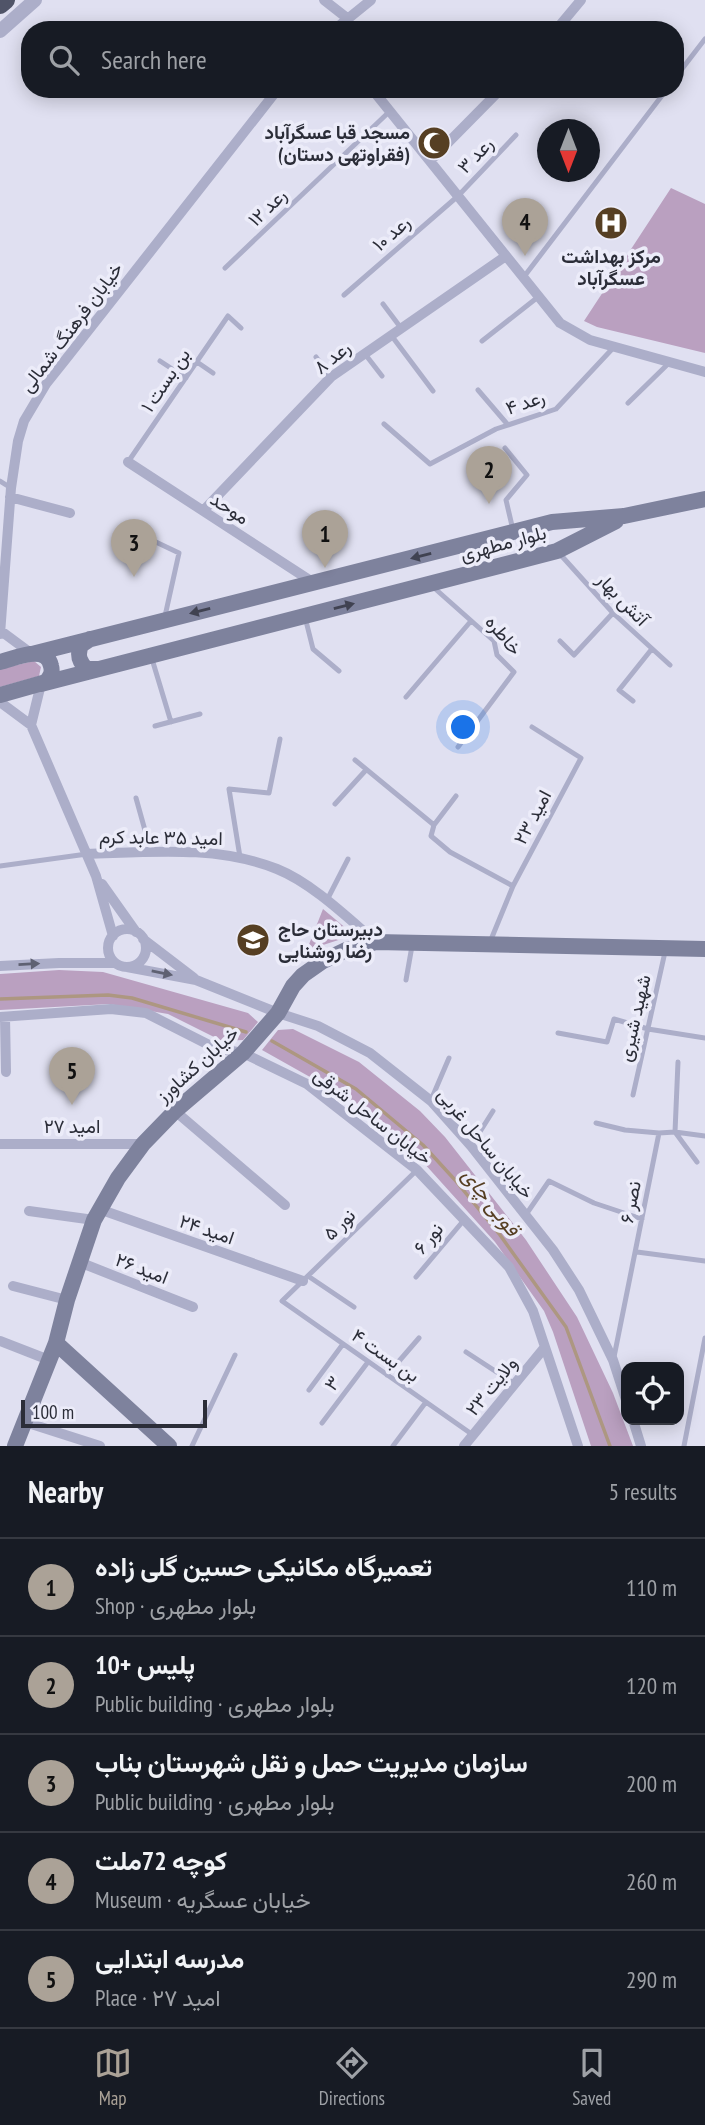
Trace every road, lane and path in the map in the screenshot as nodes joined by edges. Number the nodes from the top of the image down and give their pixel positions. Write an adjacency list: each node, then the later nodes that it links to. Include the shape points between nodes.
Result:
1 (6, 0): 6 (highway)
2 (35, 0): 10 (street)
3 (324, 0): 7 (street)
4 (371, 0): 7 (street)
5 (581, 0): 9 (street)
6 (0, 5)
7 (347, 18): 8 (street)
8 (344, 21)
9 (564, 21)
10 (0, 31)
11 (705, 39): 12 (lane)
12 (684, 66)
13 (271, 98): 50 (street, خیابان فرهنگ شمالی, via 46,384 24,421)
14 (379, 98): 17 (street)
15 (492, 98): 19 (street)
16 (660, 98): 23 (lane)
17 (390, 111): 19 (street); 22 (lane, رعد ۱۲)
18 (516, 135): 20 (lane, رعد ۳)
19 (430, 161): 20 (street)
20 (458, 196): 21 (street); 24 (lane, رعد ۱۰)
21 (506, 256): 23 (street); 28 (street, رعد ۸)
22 (225, 268)
23 (523, 278): 25 (street)
24 (344, 295)
25 (538, 297): 30 (lane); 31 (street, via 569,330)
26 (383, 304): 28 (lane)
27 (241, 328): 35 (lane, بن بست ۱, via 228,316)
28 (401, 328): 29 (street, رعد ۸)
29 (391, 335): 32 (street, رعد ۸); 43 (lane)
30 (482, 341)
31 (614, 347): 36 (street); 46 (lane, رعد ۴, via 556,409)
32 (365, 354): 39 (lane); 40 (street, رعد ۸)
33 (316, 357): 40 (lane)
34 (160, 361): 41 (lane)
35 (197, 362): 38 (lane); 41 (lane, بن بست ۱)
36 (670, 362): 37 (street); 44 (lane)
37 (705, 372)
38 (213, 373)
39 (382, 376)
40 (331, 377): 52 (street, رعد ۸)
41 (186, 378): 48 (lane, بن بست ۱)
42 (478, 390): 46 (lane)
43 (433, 391)
44 (628, 403)
45 (384, 424): 46 (lane, رعد ۴, via 430,464)
46 (508, 425)
47 (505, 448): 56 (lane, via 527,475 506,500)
48 (128, 462): 52 (street, موحد)
49 (0, 481): 50 (lane)
50 (11, 493): 53 (street); 65 (street, خیابان فرهنگ شمالی)
51 (705, 499): 54 (main road)
52 (202, 511): 59 (street, موحد)
53 (70, 513)
54 (624, 516): 55 (main road, بلوار مطهری); 58 (main road, بلوار مطهری)
55 (534, 527): 56 (main road, بلوار مطهری); 58 (main road, via 544,527 553,540)
56 (513, 532): 59 (main road, بلوار مطهری, one-way to 59)
57 (139, 534): 63 (lane, via 179,553)
58 (550, 553): 60 (main road, بلوار مطهری); 61 (lane, آتش بهار)
59 (314, 583): 63 (main road, بلوار مطهری, one-way to 63)
60 (430, 584): 62 (main road, بلوار مطهری, one-way to 60); 64 (lane, خاطره)
61 (613, 613): 67 (lane, via 574,655); 68 (lane, آتش بهار)
62 (304, 616): 70 (main road, بلوار مطهری); 74 (lane, via 313,649)
63 (164, 621): 66 (main road, بلوار مطهری)
64 (471, 621): 77 (lane); 86 (lane, خاطره, via 494,641 498,655 514,672)
65 (0, 633): 69 (street, خیابان فرهنگ شمالی)
66 (90, 639): 69 (main road, بلوار مطهری); 73 (main road, via 81,645 78,656 87,669)
67 (559, 641)
68 (651, 650): 72 (lane, آتش بهار); 78 (lane, via 619,690)
69 (32, 654): 71 (main road, بلوار مطهری); 75 (main road, via 43,654 50,662 51,673)
70 (151, 656): 73 (main road, بلوار مطهری); 81 (lane)
71 (0, 662)
72 (670, 665)
73 (97, 669): 75 (main road, بلوار مطهری)
74 (339, 671)
75 (41, 684): 76 (main road, بلوار مطهری); 82 (street)
76 (0, 695)
77 (406, 697)
78 (633, 701)
79 (0, 702): 82 (street)
80 (200, 714): 81 (lane)
81 (171, 722): 83 (lane)
82 (31, 725): 94 (street)
83 (155, 726)
84 (532, 727): 99 (lane, امید ۲۳, via 581,758)
85 (280, 739): 95 (lane, via 269,793 229,789)
86 (458, 747)
87 (355, 760): 88 (lane)
88 (366, 770): 91 (lane); 92 (lane)
89 (456, 796): 92 (lane)
90 (136, 799): 93 (lane)
91 (335, 804)
92 (434, 825): 99 (lane, via 431,836 450,852)
93 (151, 852): 94 (street, امید ۳۵ عابد کرم); 95 (street, امید ۳۵ عابد کرم)
94 (87, 854): 97 (lane); 98 (street)
95 (240, 857): 100 (street, امید ۳۵ عابد کرم, via 279,870)
96 (348, 859): 100 (lane)
97 (0, 866)
98 (96, 876): 101 (street, خیابان ساحل غربی); 102 (street)
99 (513, 886): 105 (lane, امید ۲۳)
100 (327, 900): 103 (street, امید ۳۵ عابد کرم)
101 (139, 935): 102 (street, via 121,930); 110 (street, via 145,944 144,955 138,964); 111 (street, خیابان ساحل غربی)
102 (113, 936): 108 (street, via 108,947)
103 (376, 942): 104 (main road, خیابان کشاورز); 113 (main road, خیابان کشاورز, via 346,950 312,968 293,986)
104 (412, 943): 105 (main road, خیابان کشاورز); 112 (lane)
105 (489, 944): 106 (main road, خیابان کشاورز)
106 (666, 948): 107 (main road, خیابان کشاورز); 115 (lane, شهید شیری)
107 (705, 949)
108 (115, 963): 109 (street, one-way to 108); 110 (street)
109 (0, 966)
110 (127, 967): 111 (street, خیابان ساحل غربی, one-way to 111)
111 (197, 980): 113 (street, خیابان ساحل غربی)
112 (406, 980)
113 (278, 1013): 118 (main road, خیابان کشاورز); 123 (street, خیابان ساحل غربی, via 318,1026 370,1053)
114 (3, 1017): 118 (street, خیابان ساحل شرقی, via 111,1009 146,1013 215,1048); 121 (street)
115 (648, 1029): 116 (lane, via 614,1019 607,1042); 117 (lane); 122 (lane, شهید شیری)
116 (558, 1033)
117 (705, 1038)
118 (243, 1053): 124 (main road, خیابان کشاورز); 134 (street, خیابان ساحل شرقی, via 307,1084)
119 (449, 1058): 123 (lane)
120 (678, 1062): 127 (lane)
121 (6, 1072)
122 (633, 1096)
123 (431, 1101): 132 (street, خیابان ساحل غربی)
124 (175, 1111): 131 (main road, خیابان کشاورز); 135 (street)
125 (493, 1111): 132 (lane)
126 (596, 1123): 128 (lane)
127 (675, 1132): 128 (lane); 129 (lane); 133 (lane)
128 (659, 1133): 139 (lane, نصر ۶)
129 (705, 1136)
130 (0, 1144): 131 (street, امید ۲۷)
131 (143, 1144): 137 (main road, خیابان کشاورز)
132 (471, 1146): 138 (street, خیابان ساحل غربی)
133 (696, 1162)
134 (417, 1170): 140 (street, خیابان ساحل شرقی); 145 (lane, نور ۵)
135 (285, 1205)
136 (29, 1211): 137 (street, امید ۲۴)
137 (97, 1214): 143 (main road, خیابان کشاورز); 145 (street, امید ۲۴)
138 (525, 1216): 139 (lane, via 549,1181); 160 (street, خیابان ساحل غربی, via 579,1290)
139 (642, 1219): 141 (lane, نصر ۶)
140 (464, 1220): 144 (lane, نور ۶); 156 (street, خیابان ساحل شرقی, via 509,1267 533,1311)
141 (637, 1252): 142 (lane); 160 (lane, نصر ۶)
142 (705, 1261)
143 (79, 1262): 147 (main road, خیابان کشاورز); 149 (street, امید ۲۶)
144 (416, 1276)
145 (305, 1278): 148 (lane, نور ۵); 150 (lane)
146 (13, 1286): 147 (street)
147 (67, 1300): 154 (main road, خیابان کشاورز)
148 (282, 1301): 155 (lane, بن بست ۴)
149 (193, 1307)
150 (354, 1307)
151 (419, 1338): 162 (lane)
152 (705, 1338): 179 (lane)
153 (0, 1341): 159 (street)
154 (56, 1343): 159 (main road, خیابان کشاورز); 173 (main road)
155 (343, 1344): 161 (lane, بن بست ۴); 165 (lane)
156 (545, 1347): 163 (street, ولایت ۲۳); 177 (street, خیابان ساحل شرقی)
157 (466, 1352): 163 (lane)
158 (235, 1355): 174 (lane)
159 (49, 1360): 167 (main road, خیابان کشاورز)
160 (613, 1360): 164 (street, خیابان ساحل غربی)
161 (368, 1362): 162 (lane, بن بست ۴); 168 (lane, ۳)
162 (387, 1375): 166 (lane, بن بست ۴)
163 (515, 1384): 170 (street, ولایت ۲۳)
164 (621, 1385)
165 (309, 1390)
166 (426, 1402): 170 (lane, بن بست ۴); 175 (lane)
167 (25, 1422): 171 (main road, خیابان کشاورز); 172 (street)
168 (322, 1423)
169 (635, 1425): 178 (street)
170 (473, 1435): 176 (street, ولایت ۲۳)
171 (15, 1446)
172 (100, 1446)
173 (169, 1446)
174 (192, 1446)
175 (393, 1446)
176 (464, 1446)
177 (578, 1446)
178 (641, 1446)
179 (684, 1446)

